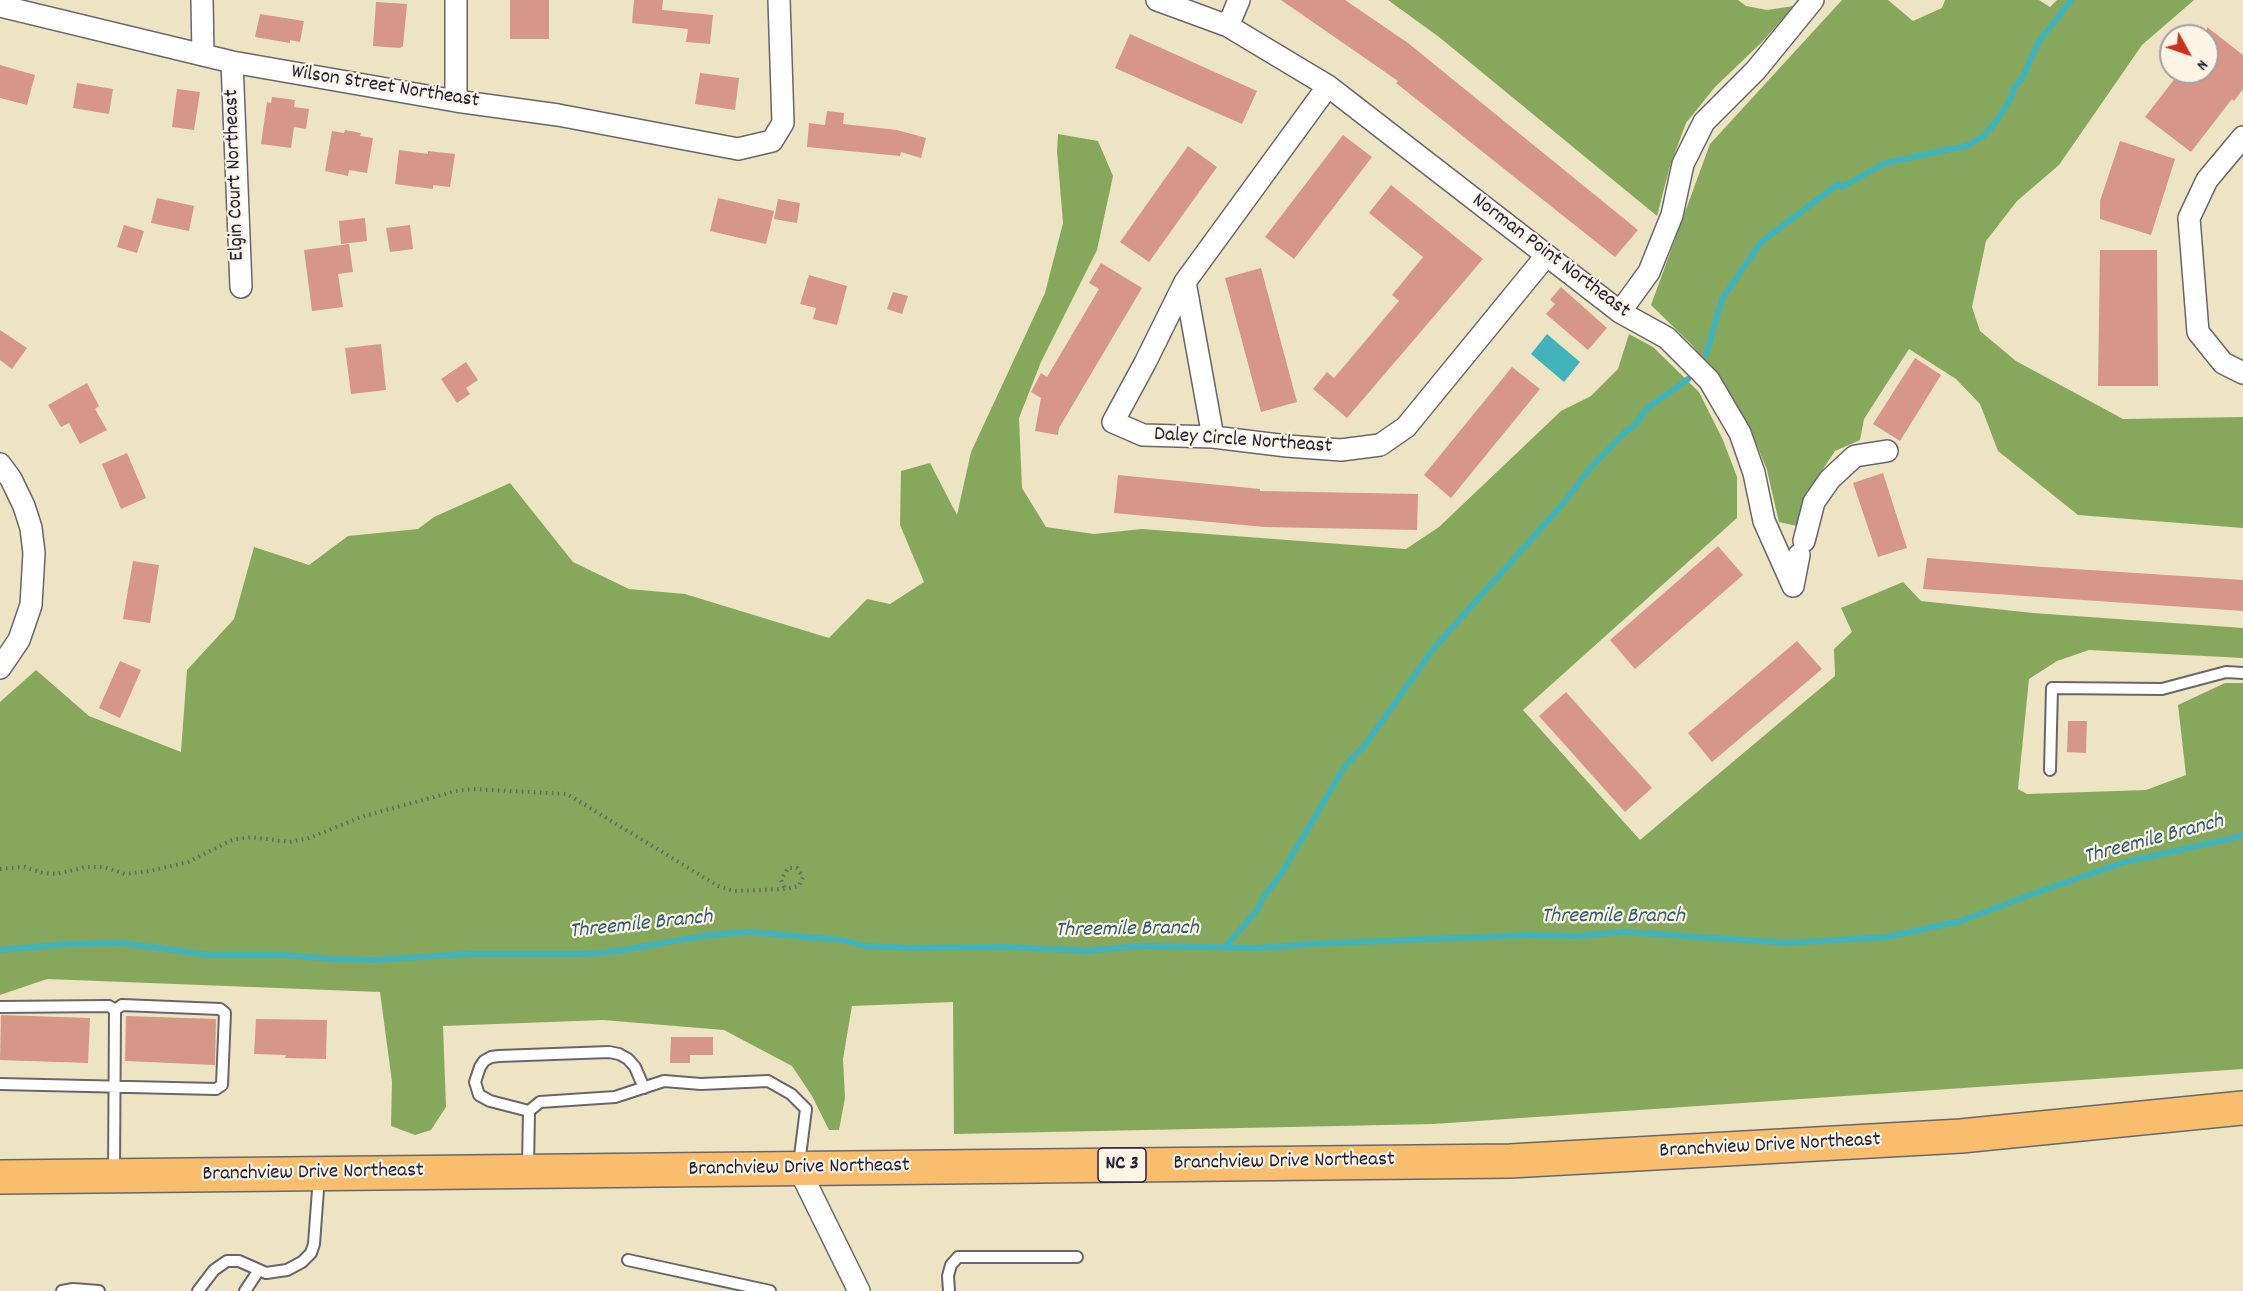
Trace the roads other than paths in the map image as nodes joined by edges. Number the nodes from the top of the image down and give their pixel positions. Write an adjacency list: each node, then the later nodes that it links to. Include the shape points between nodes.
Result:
1 (202, 0): 9 (street)
2 (456, 0): 12 (street)
3 (779, 0): 12 (street, Wilson Street Northeast, via 783,123 772,141 738,148)
4 (1157, 0): 8 (street, Norman Point Northeast)
5 (1239, 0): 8 (street)
6 (1813, 0): 17 (street, via 1756,70 1704,122 1683,164 1672,215 1650,272)
7 (0, 6): 9 (street, Wilson Street Northeast)
8 (1228, 26): 11 (street, Norman Point Northeast)
9 (203, 55): 10 (street, Wilson Street Northeast)
10 (232, 62): 12 (street, Wilson Street Northeast); 16 (street, Elgin Court Northeast)
11 (1328, 86): 14 (street, Norman Point Northeast); 15 (street, Daley Circle Northeast)
12 (456, 101)
13 (2243, 137): 18 (street, via 2207,180 2189,218 2198,332 2223,363)
14 (1546, 256): 17 (street, Norman Point Northeast); 19 (street, Daley Circle Northeast, via 1406,427 1380,445 1341,450)
15 (1185, 282): 19 (street); 19 (street, Daley Circle Northeast, via 1113,422 1143,435)
16 (241, 287)
17 (1620, 312): 20 (street, Norman Point Northeast, via 1667,338 1708,380 1740,434 1754,473 1764,521 1793,586 1814,502 1830,479 1855,456)
18 (2243, 373)
19 (1214, 437)
20 (1887, 451)
21 (0, 464): 22 (street, via 24,506 34,553 31,604 19,640)
22 (0, 668)
23 (2243, 673): 24 (lane, via 2226,672 2162,688 2052,688)
24 (2050, 770)
25 (0, 1007): 26 (lane, via 109,1006)
26 (115, 1010): 28 (lane); 28 (lane, via 122,1005 220,1009 225,1013 222,1084 216,1089)
27 (0, 1084): 28 (lane)
28 (114, 1087): 35 (lane)
29 (644, 1088): 31 (lane, via 615,1097 540,1102); 31 (lane, via 628,1059 609,1052 499,1056 484,1061 476,1082 479,1095); 32 (lane, via 664,1081 768,1082 791,1094 806,1109)
30 (2243, 1108): 32 (main road, Branchview Drive Northeast / NC 3, via 1960,1136 1510,1161)
31 (530, 1111): 33 (lane)
32 (799, 1169): 33 (main road, Branchview Drive Northeast / NC 3); 45 (street)
33 (528, 1171): 34 (main road, Branchview Drive Northeast / NC 3)
34 (319, 1173): 35 (main road, Branchview Drive Northeast / NC 3); 39 (lane, via 311,1253 287,1270 266,1274)
35 (114, 1176): 36 (main road, Branchview Drive Northeast / NC 3)
36 (0, 1177)
37 (1077, 1257): 46 (lane, via 958,1257 948,1276)
38 (628, 1260): 44 (lane)
39 (259, 1270): 42 (lane, via 239,1261 227,1261 214,1270); 43 (lane)
40 (62, 1291): 41 (lane)
41 (99, 1291)
42 (198, 1291)
43 (245, 1291)
44 (770, 1291)
45 (859, 1291)
46 (949, 1291)

